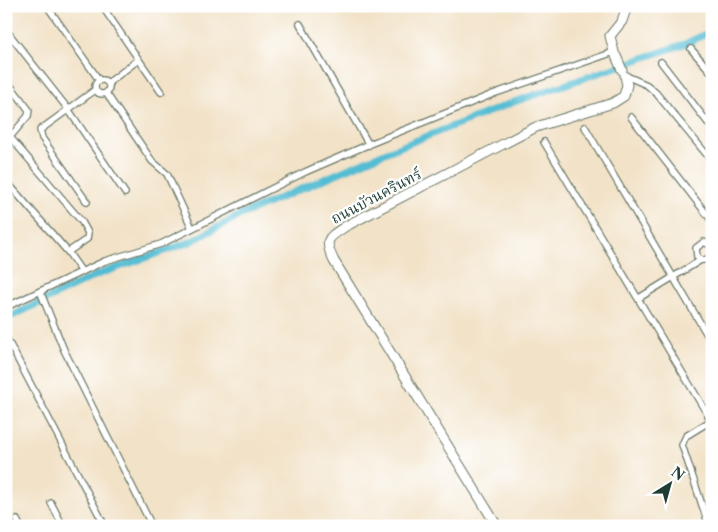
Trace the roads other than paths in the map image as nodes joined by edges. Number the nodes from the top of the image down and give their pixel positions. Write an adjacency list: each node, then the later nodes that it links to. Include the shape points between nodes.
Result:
1 (47, 6): 13 (street)
2 (102, 6): 8 (street)
3 (626, 6): 7 (street, via 622,21 610,36)
4 (300, 24): 24 (street)
5 (6, 30): 18 (street)
6 (691, 49): 11 (street)
7 (615, 54): 10 (street); 24 (street, via 493,94)
8 (138, 60): 14 (street); 16 (street)
9 (661, 62): 21 (street)
10 (623, 73): 25 (street, via 656,93); 49 (street, ถนนบัวนครินทร์, via 627,85 624,96 613,103 536,127 346,226 328,240 327,246 334,261)
11 (712, 73)
12 (6, 80): 22 (street, via 29,110 28,116)
13 (99, 80): 14 (street); 15 (street)
14 (108, 82): 17 (street, via 110,88)
15 (95, 90): 17 (street, via 100,94); 18 (street)
16 (161, 92)
17 (106, 93): 30 (street, via 152,161 167,174)
18 (68, 110): 27 (street); 28 (street, via 42,128 40,133)
19 (631, 117): 29 (street)
20 (585, 127): 36 (street)
21 (712, 128)
22 (8, 136): 32 (street, via 88,233 87,239)
23 (544, 142): 38 (street)
24 (369, 145): 30 (street, via 305,172)
25 (712, 161)
26 (6, 180): 32 (street)
27 (125, 193)
28 (87, 202)
29 (712, 221)
30 (192, 228): 35 (street, via 161,244 104,261)
31 (712, 246): 34 (street, via 704,242 696,248)
32 (68, 252): 35 (street)
33 (712, 256): 34 (street)
34 (701, 260): 36 (street)
35 (82, 272): 37 (street)
36 (674, 278): 38 (street); 41 (street)
37 (40, 292): 39 (street); 48 (street, via 64,350)
38 (639, 298): 42 (street)
39 (6, 307)
40 (6, 337): 47 (street)
41 (712, 343)
42 (712, 421): 50 (street, via 686,436 682,445)
43 (51, 503): 46 (street)
44 (17, 520): 45 (street)
45 (20, 526)
46 (63, 526)
47 (105, 526)
48 (152, 526)
49 (497, 526)
50 (709, 526)

